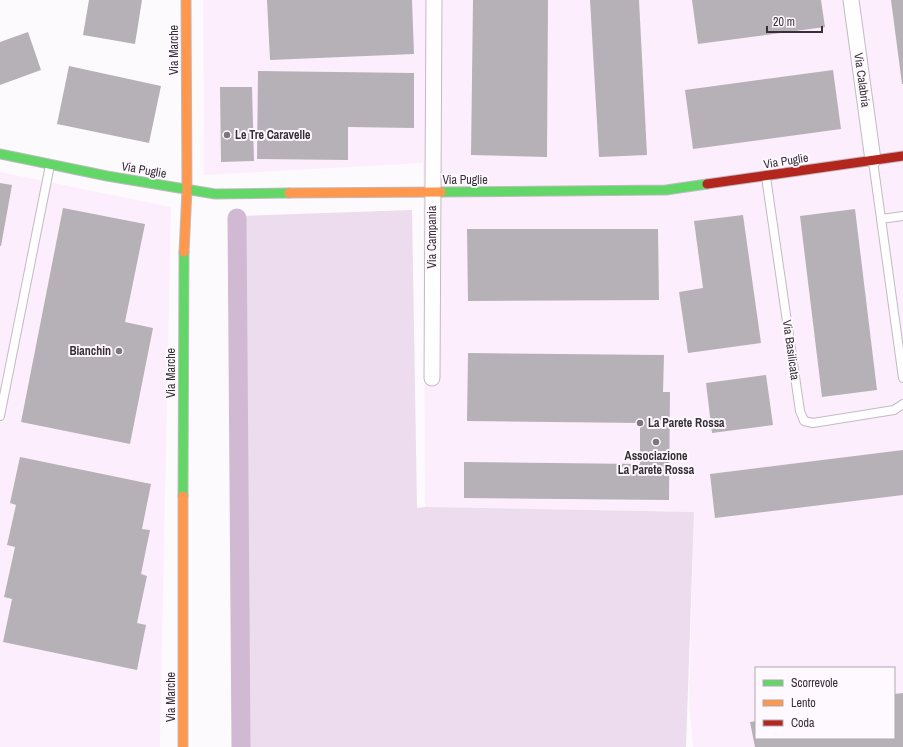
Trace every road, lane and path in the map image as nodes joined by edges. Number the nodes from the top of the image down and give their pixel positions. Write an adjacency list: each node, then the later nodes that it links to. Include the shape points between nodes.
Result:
1 (186, 0): 9 (street, Via Marche)
2 (434, 0): 10 (street, Via Campania)
3 (851, 0): 6 (street, Via Calabria)
4 (0, 154): 7 (street, Via Puglie)
5 (903, 156): 6 (street, Via Puglie)
6 (873, 160): 8 (street, Via Puglie); 12 (lane)
7 (50, 165): 9 (street, Via Puglie); 17 (lane)
8 (766, 176): 10 (street, Via Puglie, via 666,190); 16 (lane, Via Basilicata, via 798,403 804,421 813,424 894,410)
9 (187, 190): 10 (street, Via Puglie, via 215,194); 18 (street, Via Marche, via 184,250)
10 (433, 192): 14 (street, Via Campania)
11 (903, 216): 12 (lane)
12 (881, 219): 13 (lane)
13 (899, 326): 15 (lane)
14 (432, 378)
15 (903, 378)
16 (903, 404)
17 (0, 416)
18 (183, 747)

